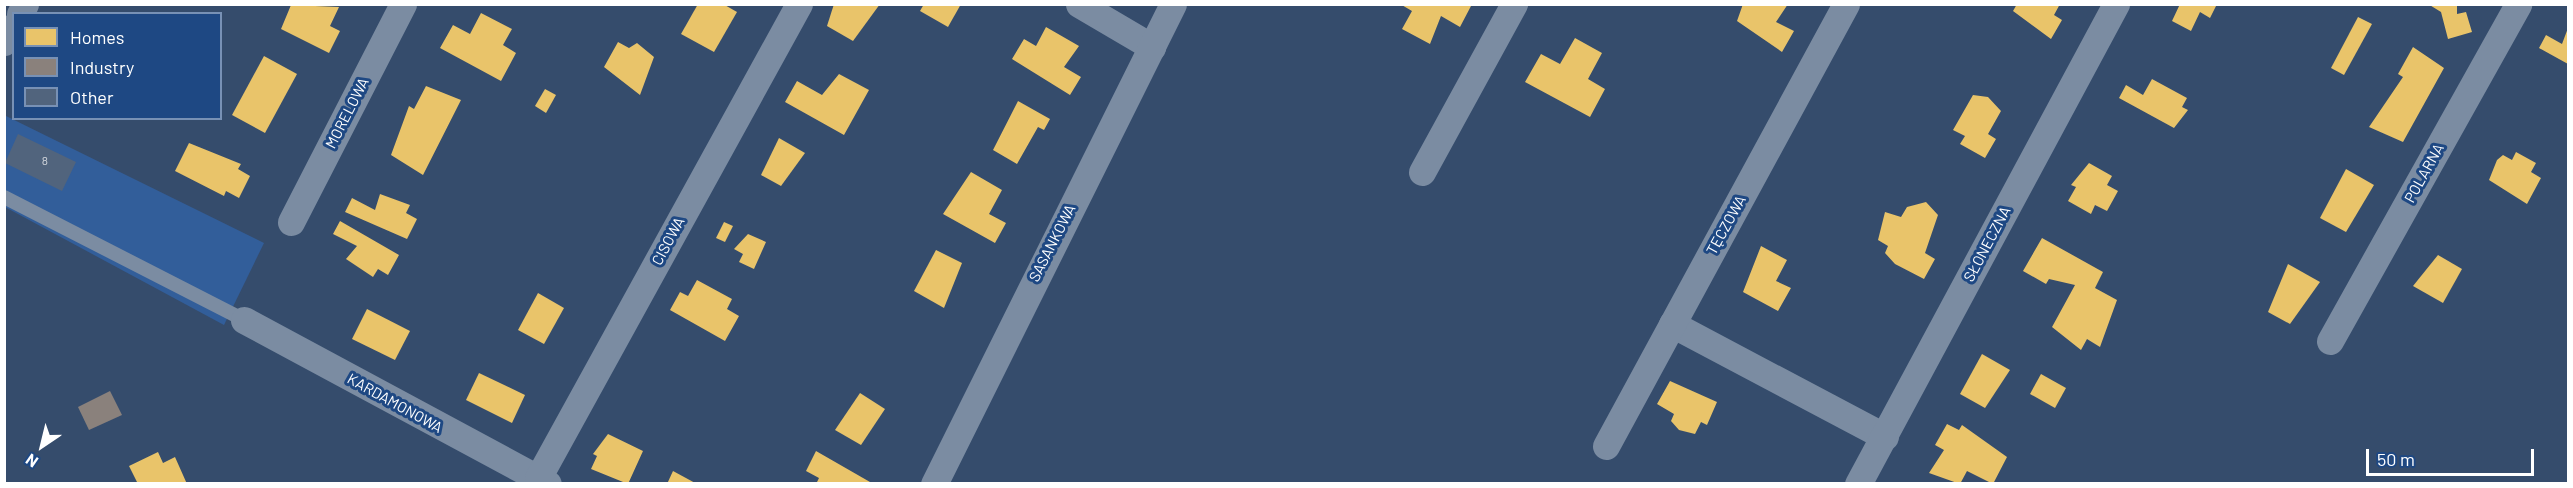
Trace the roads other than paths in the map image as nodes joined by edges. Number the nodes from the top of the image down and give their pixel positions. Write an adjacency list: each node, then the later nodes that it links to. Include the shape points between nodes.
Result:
1 (403, 4): 14 (street, MORELOWA)
2 (799, 4): 20 (street, CISOWA)
3 (1079, 4): 11 (street)
4 (1173, 4): 11 (street, SASANKOWA)
5 (1514, 4): 12 (street)
6 (1846, 4): 16 (street, TĘCZOWA)
7 (2116, 4): 18 (street, SŁONECZNA)
8 (2518, 4): 17 (street, POLARNA)
9 (12, 29): 10 (street)
10 (4, 42)
11 (1152, 46): 21 (street, SASANKOWA)
12 (1422, 172)
13 (4, 197): 15 (lane)
14 (291, 222)
15 (244, 320): 20 (street, KARDAMONOWA)
16 (1672, 324): 18 (street); 19 (street, TĘCZOWA)
17 (2330, 342)
18 (1885, 437): 22 (street, SŁONECZNA)
19 (1606, 446)
20 (543, 481)
21 (934, 483)
22 (1858, 483)

